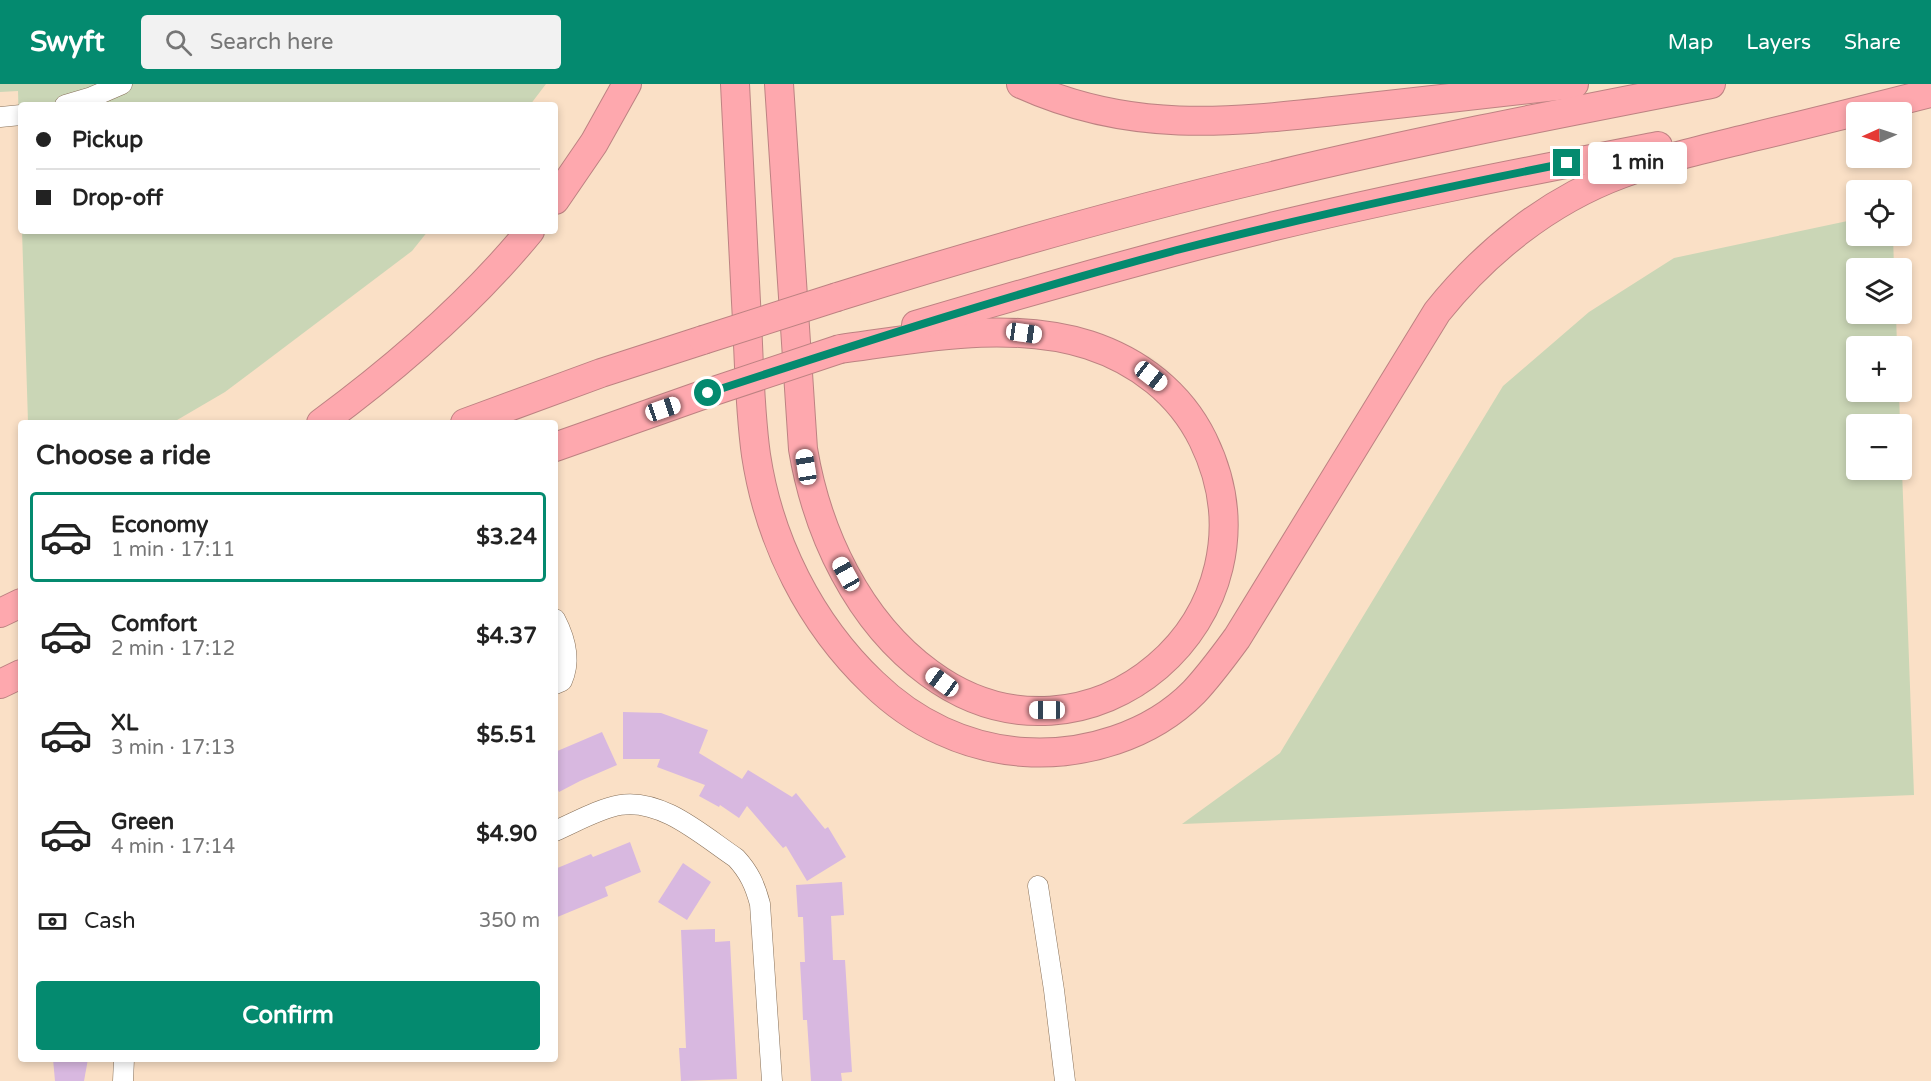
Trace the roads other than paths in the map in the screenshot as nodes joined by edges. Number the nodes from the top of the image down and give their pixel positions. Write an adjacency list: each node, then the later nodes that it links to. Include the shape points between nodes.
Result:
1 (122, 84): 9 (street)
2 (627, 84): 12 (highway)
3 (735, 84): 8 (highway, via 756,454 773,524 793,573 841,649 905,710 939,731 974,744 1014,752 1050,753 1099,745 1147,726 1193,693 1217,666 1422,335 1455,291 1500,245 1558,205 1619,174)
4 (779, 84): 14 (highway, via 803,448 821,521 836,557 863,602 896,644 927,672 964,694 1027,710 1067,708 1108,696 1145,676 1180,644 1208,600 1219,572 1224,511 1211,455 1183,407 1162,385 1141,368 1088,344 1024,333 961,334)
5 (1022, 84): 6 (highway, via 1093,109 1138,118 1202,122)
6 (1574, 84)
7 (1711, 84): 15 (highway, bridge, via 1439,138 1071,227 837,297)
8 (1931, 93): 14 (highway, via 1449,187 1270,227 1088,275)
9 (75, 102)
10 (18, 115): 11 (street)
11 (0, 117)
12 (558, 196)
13 (527, 234): 16 (highway, via 438,327)
14 (840, 349): 19 (highway, bridge)
15 (506, 407): 17 (highway); 18 (highway)
16 (325, 420)
17 (473, 420)
18 (484, 420)
19 (558, 446)
20 (18, 604): 21 (highway)
21 (0, 613)
22 (18, 613): 23 (highway)
23 (0, 621)
24 (558, 626): 26 (street, via 567,657 567,669)
25 (18, 675): 27 (highway)
26 (559, 682)
27 (0, 684)
28 (558, 830): 32 (street, via 621,805 653,807 736,858 745,868 760,904)
29 (1038, 886): 33 (street)
30 (124, 1062): 31 (street)
31 (123, 1081)
32 (772, 1081)
33 (1065, 1081)

